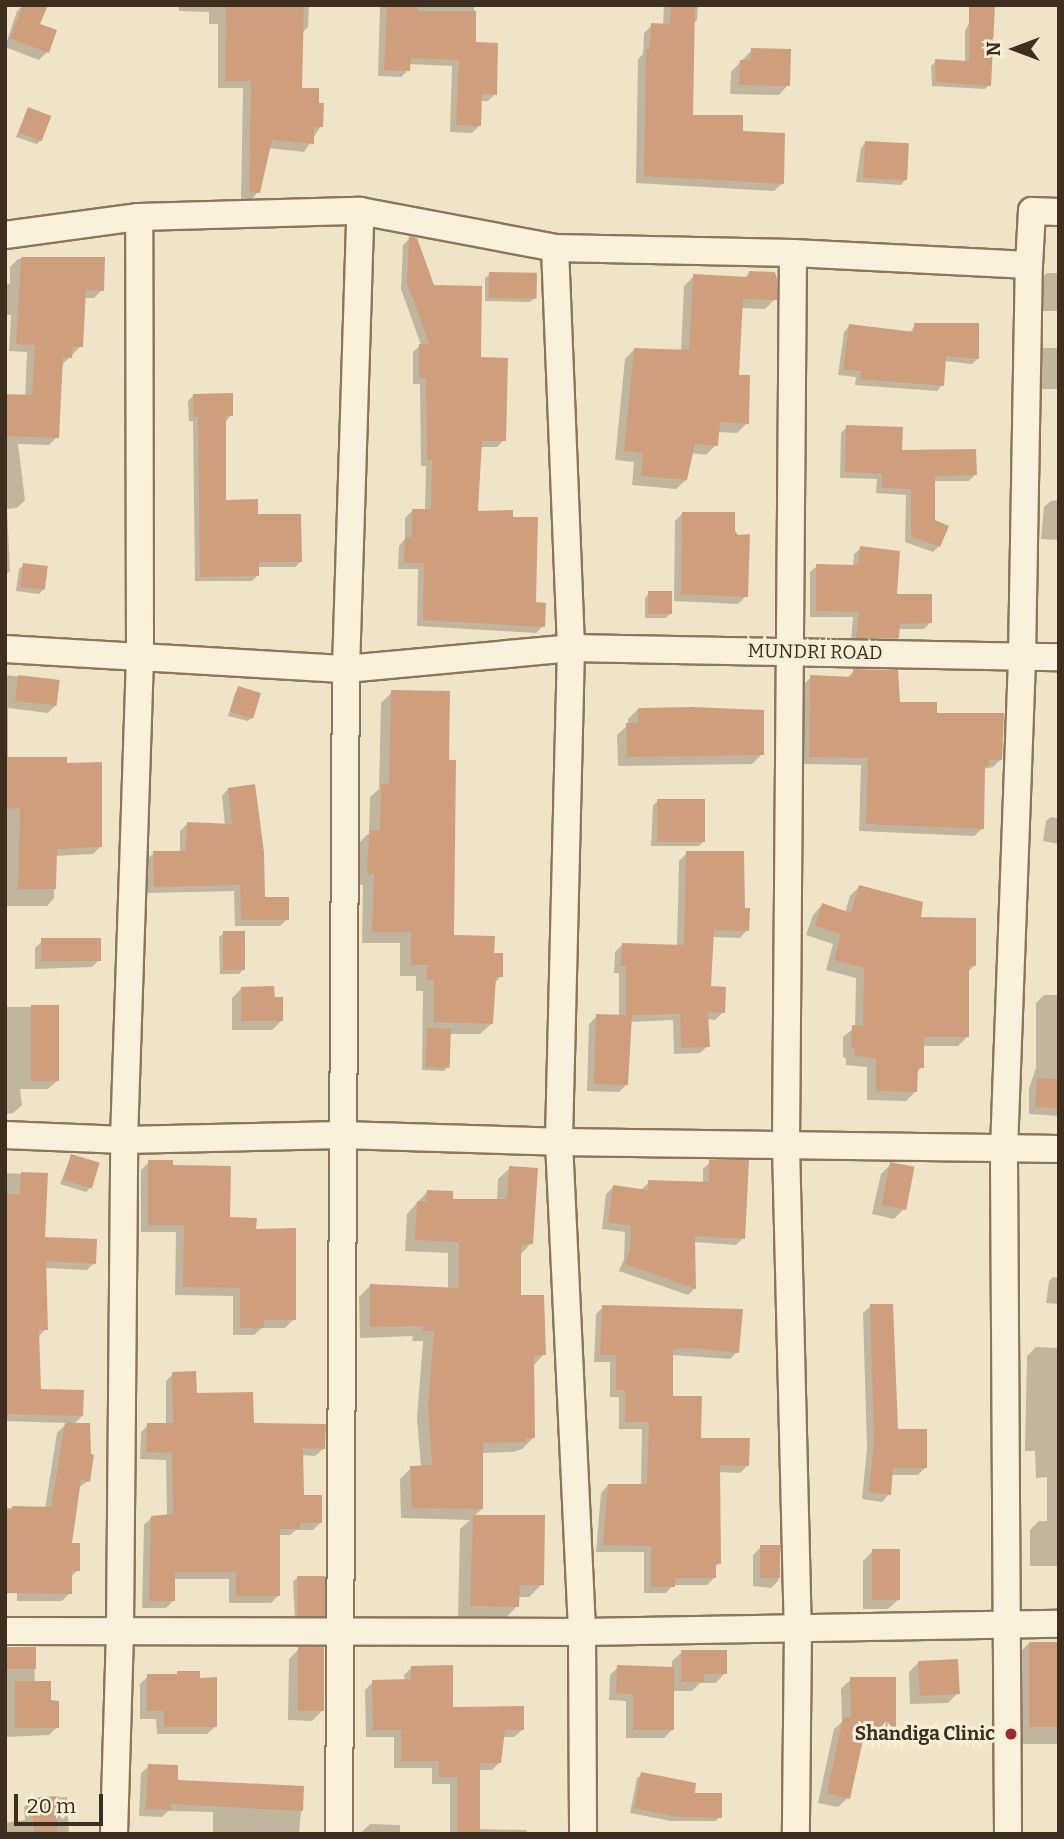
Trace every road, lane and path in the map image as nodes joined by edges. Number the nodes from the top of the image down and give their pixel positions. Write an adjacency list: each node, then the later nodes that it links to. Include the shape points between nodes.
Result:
1 (360, 211): 3 (street); 5 (street); 14 (street)
2 (1059, 212): 7 (street, via 1032,211)
3 (139, 217): 4 (street); 11 (street)
4 (5, 235)
5 (555, 248): 6 (street); 8 (street)
6 (793, 253): 7 (street); 10 (street)
7 (1029, 265): 12 (street)
8 (571, 648): 10 (street, MUNDRI ROAD); 14 (street, MUNDRI ROAD); 18 (street)
9 (5, 649): 11 (street, MUNDRI ROAD)
10 (791, 651): 12 (street, MUNDRI ROAD); 19 (street)
11 (140, 657): 14 (street, MUNDRI ROAD); 17 (street)
12 (1022, 657): 13 (street, MUNDRI ROAD); 21 (street)
13 (1059, 657)
14 (346, 669): 16 (street)
15 (5, 1135): 17 (street)
16 (341, 1135): 17 (street); 18 (street); 27 (street)
17 (124, 1140): 24 (street)
18 (559, 1142): 19 (street); 28 (street)
19 (786, 1146): 21 (street); 25 (street)
20 (1059, 1149): 21 (street)
21 (1004, 1150): 22 (street)
22 (1009, 1623): 23 (street); 25 (street); 33 (street)
23 (1059, 1624)
24 (120, 1629): 26 (street); 27 (street); 29 (street)
25 (798, 1629): 28 (street); 32 (street)
26 (5, 1631)
27 (340, 1632): 28 (street); 30 (street)
28 (582, 1632): 31 (street)
29 (114, 1834)
30 (338, 1834)
31 (583, 1834)
32 (796, 1834)
33 (1008, 1834)

